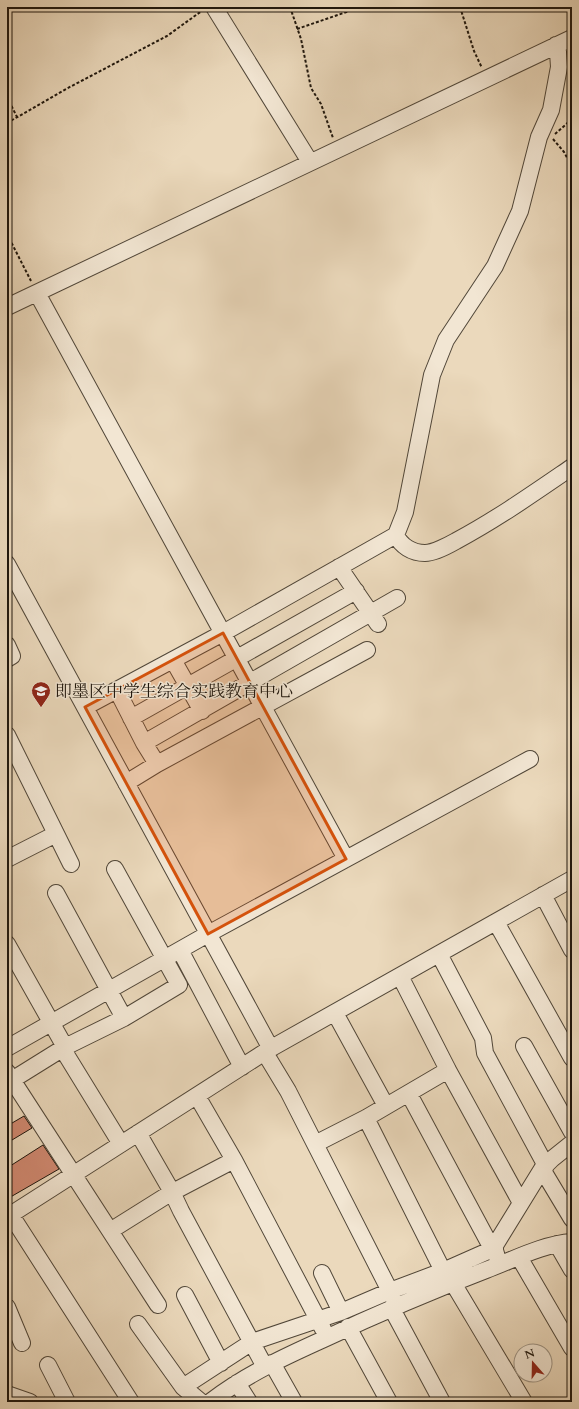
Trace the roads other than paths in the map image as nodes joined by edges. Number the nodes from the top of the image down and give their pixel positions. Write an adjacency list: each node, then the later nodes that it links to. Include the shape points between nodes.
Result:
1 (214, 7): 4 (street)
2 (572, 38): 3 (street)
3 (556, 45): 4 (street); 8 (street, via 559,67 551,110 539,137 520,211 495,266 446,340 432,375 405,512)
4 (310, 162): 5 (street)
5 (37, 292): 6 (street); 14 (street)
6 (7, 307)
7 (572, 467): 8 (street, via 486,525 446,546 418,551 405,547)
8 (396, 535): 10 (street)
9 (7, 564): 23 (street)
10 (339, 567): 11 (street); 14 (street)
11 (356, 591): 13 (street); 17 (street)
12 (397, 598): 13 (street)
13 (374, 619): 20 (street)
14 (223, 633): 17 (street); 19 (street)
15 (7, 645): 18 (street, via 12,656)
16 (367, 650): 24 (street)
17 (237, 658): 20 (street); 21 (street)
18 (7, 659)
19 (173, 660): 21 (street); 22 (street)
20 (251, 683): 24 (street); 25 (street)
21 (188, 686): 25 (street); 26 (street)
22 (117, 690): 23 (street); 26 (street)
23 (85, 707): 31 (street)
24 (264, 707): 30 (street); 34 (street)
25 (202, 711): 28 (street)
26 (131, 718): 28 (street)
27 (7, 735): 32 (street)
28 (144, 743): 30 (street)
29 (530, 759): 34 (street)
30 (157, 764): 31 (street)
31 (126, 783): 41 (street)
32 (56, 834): 33 (street); 35 (street)
33 (7, 859)
34 (346, 859): 41 (street)
35 (71, 864)
36 (116, 869): 46 (street)
37 (572, 879): 39 (street)
38 (56, 893): 48 (street)
39 (543, 896): 40 (street); 44 (street)
40 (496, 922): 45 (street); 56 (street)
41 (208, 934): 43 (street); 55 (street)
42 (7, 944): 51 (street)
43 (180, 950): 46 (street); 57 (street)
44 (572, 950)
45 (439, 954): 47 (street); 70 (street, via 483,1038 485,1053)
46 (165, 959): 48 (street); 50 (street, via 179,985)
47 (400, 976): 49 (street); 58 (street)
48 (109, 990): 50 (street); 51 (street)
49 (335, 1013): 55 (street); 62 (street)
50 (124, 1018): 54 (street)
51 (52, 1022): 53 (street); 54 (street)
52 (524, 1046): 64 (street)
53 (7, 1048)
54 (64, 1048): 59 (street); 66 (street)
55 (268, 1051): 57 (street); 67 (street)
56 (572, 1058)
57 (242, 1067): 61 (street)
58 (448, 1070): 60 (street); 73 (street)
59 (10, 1076): 71 (street)
60 (409, 1094): 62 (street); 78 (street)
61 (197, 1096): 65 (street); 69 (street)
62 (386, 1106): 63 (street)
63 (366, 1118): 67 (street); 82 (street)
64 (572, 1132)
65 (138, 1133): 66 (street); 72 (street)
66 (121, 1144): 71 (street)
67 (315, 1144): 84 (street)
68 (572, 1144): 70 (street)
69 (234, 1160): 72 (street); 90 (street)
70 (544, 1168): 73 (street); 75 (street)
71 (74, 1175): 74 (street); 76 (street)
72 (172, 1192): 76 (street); 93 (street)
73 (521, 1203): 78 (street)
74 (9, 1216): 101 (street)
75 (572, 1219)
76 (110, 1231): 85 (street)
77 (565, 1243): 79 (street); 80 (street)
78 (496, 1254): 79 (street); 82 (street)
79 (519, 1257): 92 (street)
80 (572, 1270)
81 (322, 1274): 87 (street)
82 (448, 1278): 84 (street); 106 (street)
83 (185, 1295): 94 (street)
84 (393, 1300): 87 (street); 89 (street); 105 (street)
85 (158, 1305)
86 (7, 1307): 91 (street)
87 (341, 1312): 90 (street)
88 (138, 1324): 98 (street)
89 (348, 1327): 90 (street); 104 (street)
90 (322, 1328): 93 (street); 93 (street)
91 (22, 1342)
92 (572, 1348)
93 (262, 1356): 94 (street); 96 (street); 103 (street)
94 (221, 1363): 98 (street)
95 (48, 1365): 100 (street)
96 (237, 1383): 98 (street); 102 (street)
97 (7, 1394): 99 (street)
98 (198, 1398)
99 (30, 1402)
100 (67, 1402)
101 (131, 1402)
102 (249, 1402)
103 (294, 1402)
104 (389, 1402)
105 (442, 1402)
106 (524, 1402)

